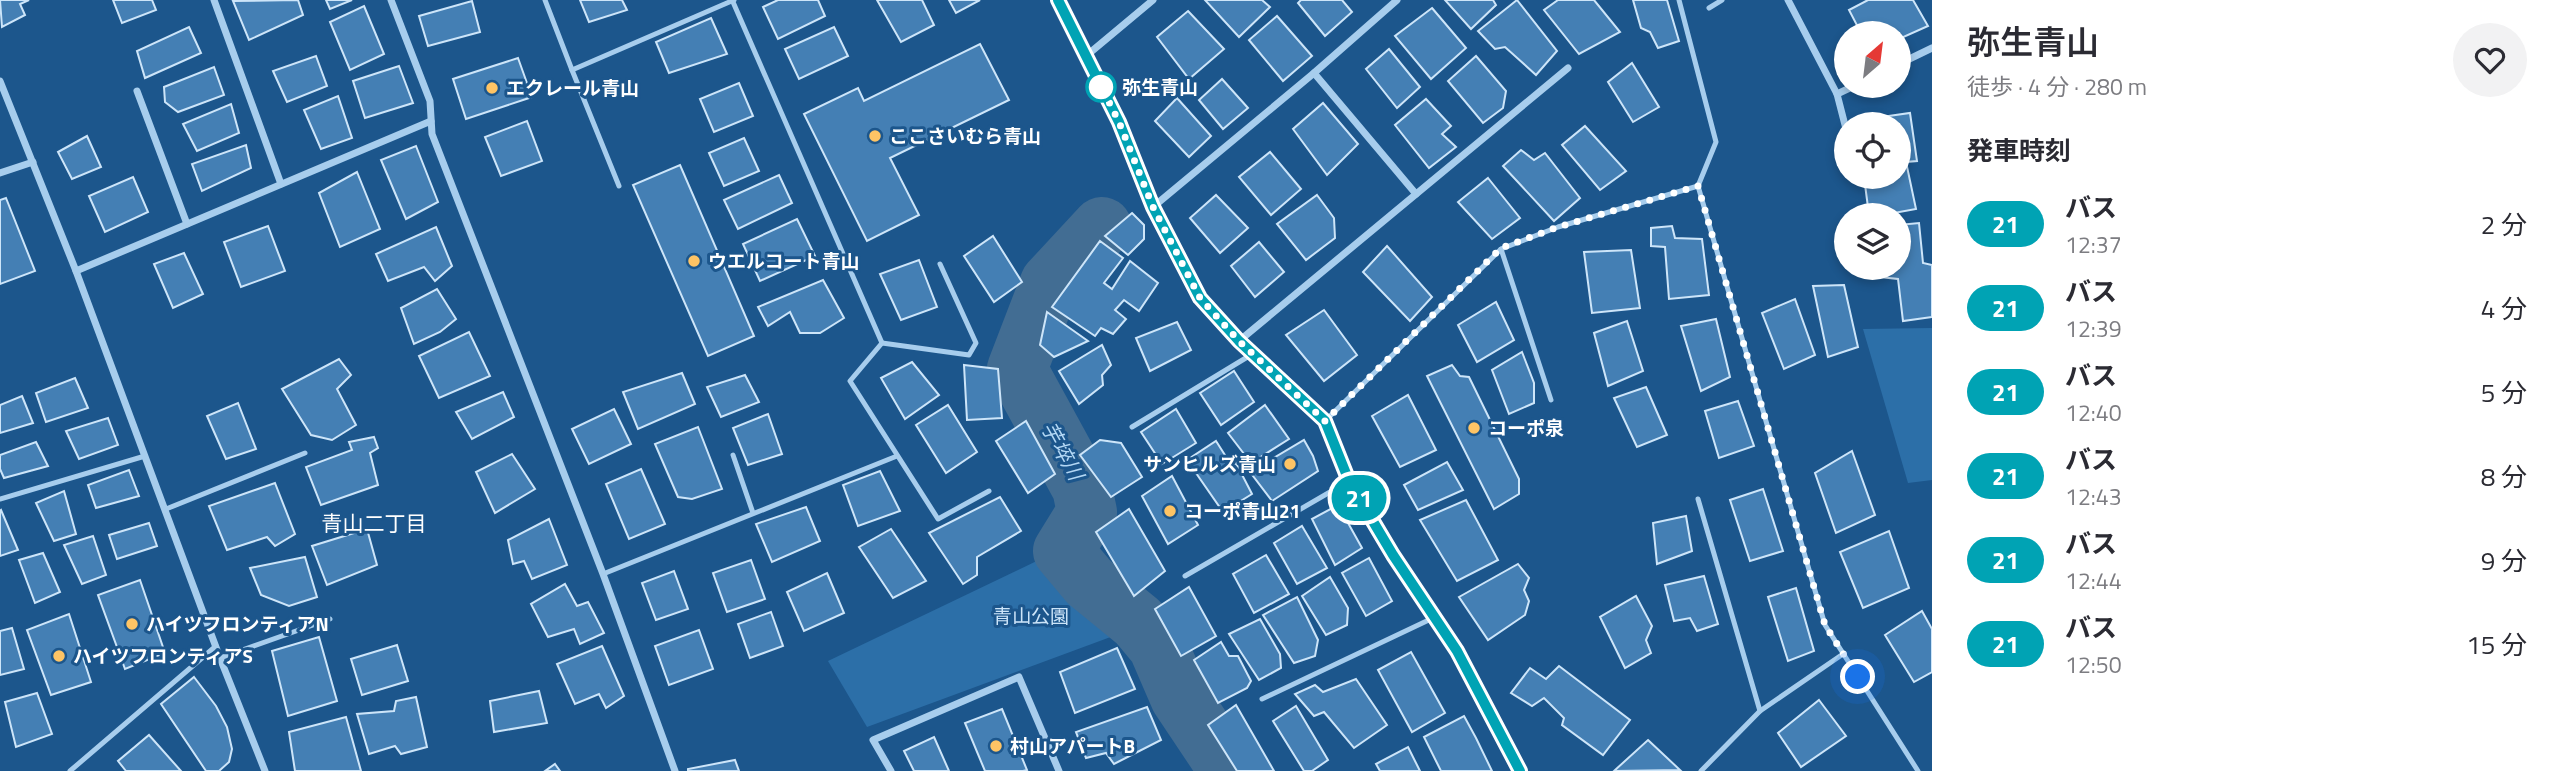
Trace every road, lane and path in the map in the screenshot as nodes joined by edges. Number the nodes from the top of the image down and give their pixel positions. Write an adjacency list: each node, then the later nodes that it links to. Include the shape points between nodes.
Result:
1 (214, 0): 24 (street)
2 (391, 0): 21 (street, via 430,101)
3 (545, 0): 16 (lane)
4 (1058, 0): 13 (street)
5 (1153, 0): 13 (street)
6 (1397, 0): 17 (street)
7 (1679, 0): 26 (lane, via 1716,142)
8 (1722, 0): 11 (lane)
9 (1788, 0): 19 (street)
10 (734, 1): 16 (lane); 34 (lane)
11 (1709, 8)
12 (1932, 48): 14 (street)
13 (1086, 56): 28 (street)
14 (1911, 58)
15 (1568, 68): 27 (street)
16 (572, 70): 25 (lane)
17 (1314, 73): 27 (street); 28 (street)
18 (0, 81): 22 (street)
19 (1834, 88)
20 (136, 91): 29 (street)
21 (431, 121): 24 (street); 49 (street, via 432,134)
22 (33, 162): 23 (street); 32 (street)
23 (0, 173)
24 (281, 184): 29 (street)
25 (619, 186)
26 (1698, 186): 30 (lane); 54 (lane, via 1825,625)
27 (1416, 194): 33 (street)
28 (1153, 207): 33 (street, via 1200,298)
29 (187, 224): 32 (street)
30 (1501, 248): 36 (lane); 37 (lane)
31 (940, 264): 34 (lane, via 976,343 969,355)
32 (76, 271): 41 (street)
33 (1239, 341): 35 (street)
34 (882, 342): 42 (lane, via 850,381)
35 (1254, 353): 37 (street); 38 (lane)
36 (1551, 400)
37 (1325, 421): 43 (street)
38 (1132, 427)
39 (304, 453): 47 (lane)
40 (733, 454): 48 (lane)
41 (145, 456): 45 (lane); 47 (street)
42 (897, 456): 44 (lane, via 938,519); 48 (lane)
43 (1349, 481): 50 (lane); 51 (street)
44 (989, 491)
45 (0, 499)
46 (1698, 499): 57 (lane)
47 (166, 509): 53 (street)
48 (753, 513): 49 (lane)
49 (603, 573): 60 (street)
50 (1185, 576)
51 (1433, 618): 56 (lane); 63 (street, via 1457,651)
52 (330, 619): 55 (lane)
53 (216, 646): 55 (street); 58 (lane)
54 (1843, 654): 57 (lane); 65 (lane)
55 (220, 658): 59 (street)
56 (1262, 699)
57 (1760, 711): 64 (lane)
58 (70, 771)
59 (265, 771)
60 (675, 771)
61 (891, 771): 62 (street, via 873,740 1019,677)
62 (1059, 771)
63 (1520, 771)
64 (1702, 771)
65 (1918, 771)

